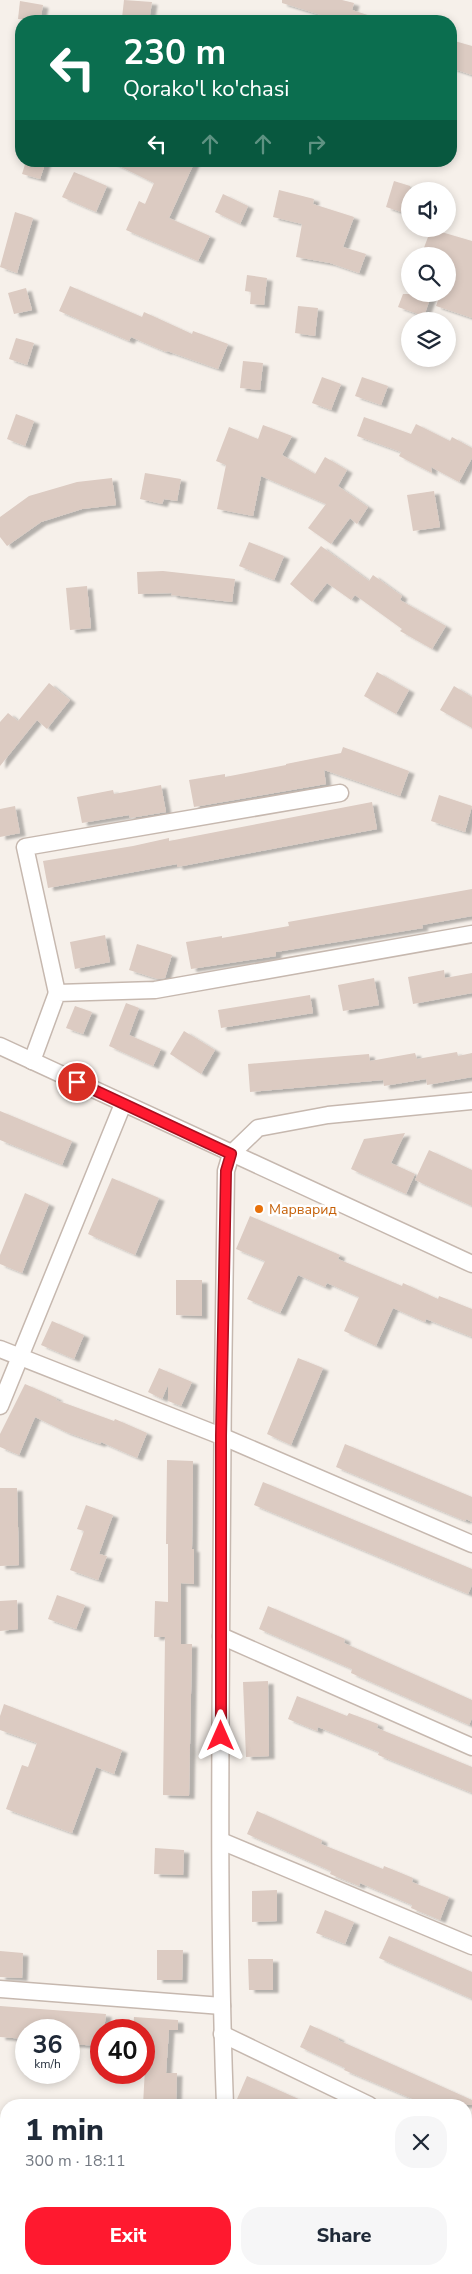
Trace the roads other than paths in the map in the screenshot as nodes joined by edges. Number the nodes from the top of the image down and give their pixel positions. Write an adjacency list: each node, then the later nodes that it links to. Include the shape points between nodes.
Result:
1 (340, 793): 3 (street, via 25,847)
2 (472, 934): 3 (street, via 155,990)
3 (57, 993): 5 (street)
4 (0, 1046): 5 (street)
5 (32, 1061): 7 (street)
6 (472, 1101): 8 (street, via 328,1115 258,1128)
7 (123, 1104): 8 (street); 11 (street)
8 (231, 1154): 9 (street); 13 (street, via 226,1171)
9 (472, 1264)
10 (0, 1349): 11 (street)
11 (20, 1356): 12 (street); 13 (street)
12 (0, 1406)
13 (221, 1436): 14 (street); 15 (street)
14 (472, 1544)
15 (221, 1636): 16 (street); 17 (street)
16 (472, 1747)
17 (221, 1841): 18 (street); 20 (street)
18 (472, 1946)
19 (0, 1989): 20 (street)
20 (222, 2006): 21 (street)
21 (222, 2034): 22 (street); 23 (street)
22 (225, 2099)
23 (357, 2099)

